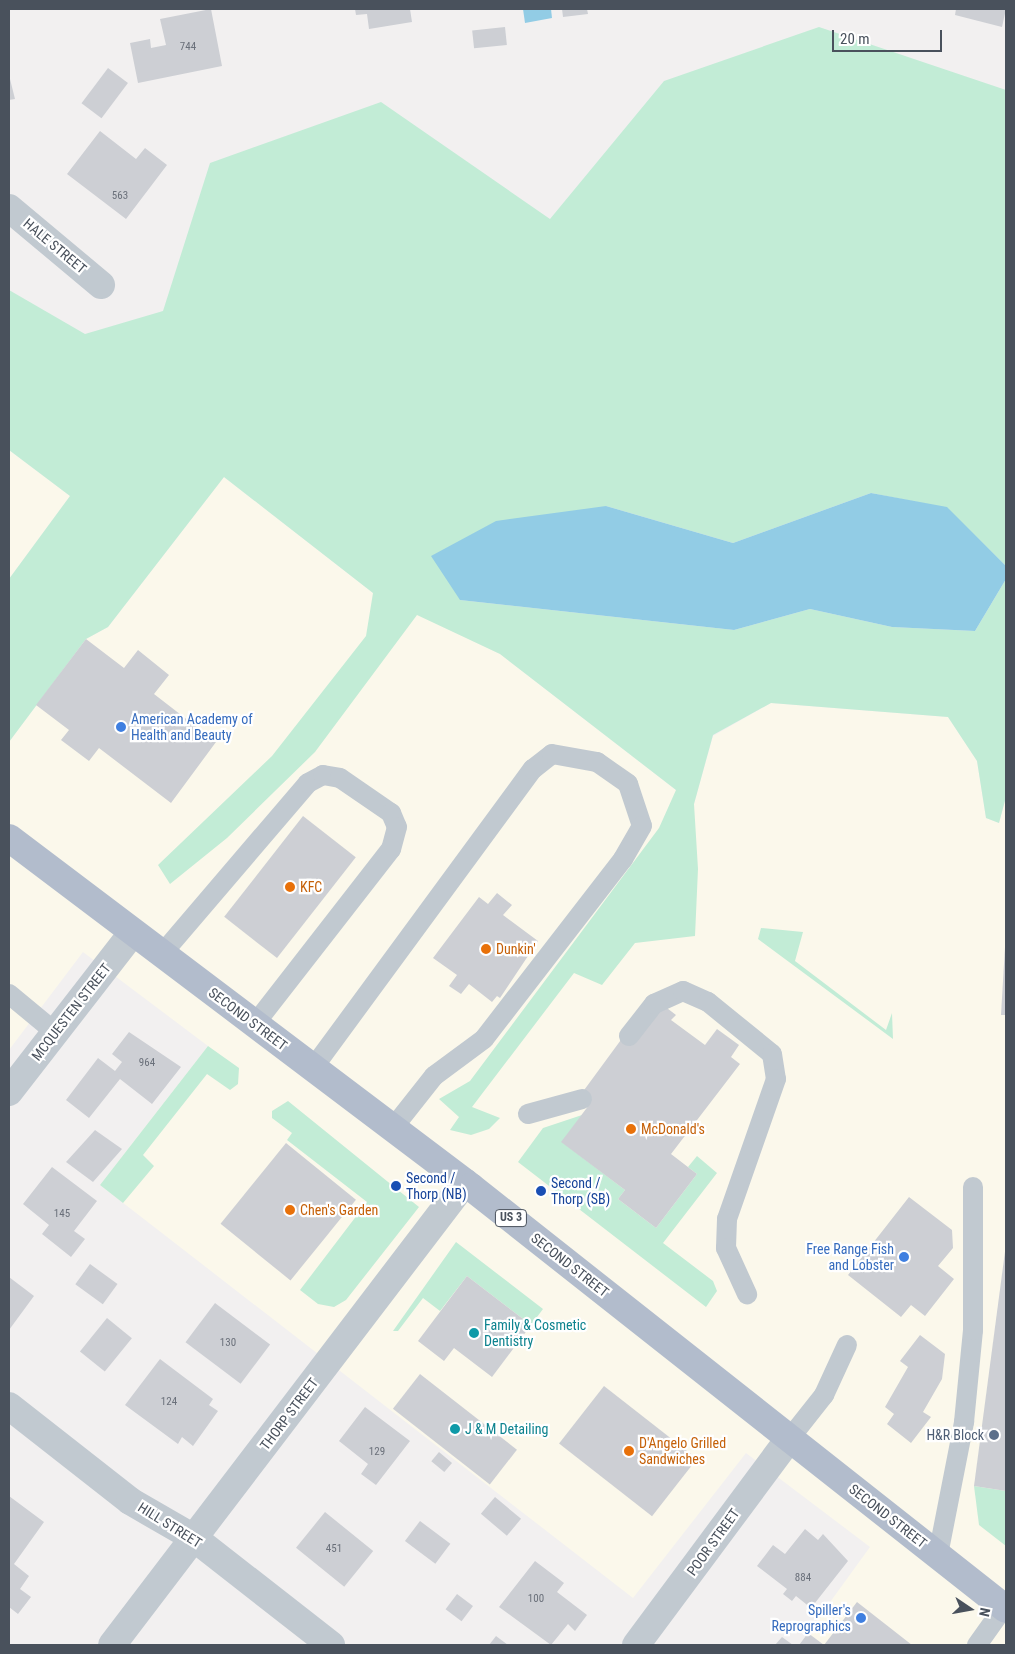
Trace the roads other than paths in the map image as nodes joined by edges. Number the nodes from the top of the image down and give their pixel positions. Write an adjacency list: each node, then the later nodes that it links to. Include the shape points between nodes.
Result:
1 (9, 208): 2 (street, HALE STREET)
2 (101, 285)
3 (9, 838): 4 (main road, SECOND STREET / US 3)
4 (132, 932): 5 (main road, SECOND STREET / US 3); 8 (street, MCQUESTEN STREET)
5 (161, 955): 7 (main road, SECOND STREET / US 3); 7 (lane, via 308,783 323,776 340,778 391,813 398,828 391,849)
6 (9, 994): 8 (lane)
7 (255, 1024): 10 (main road, SECOND STREET / US 3)
8 (55, 1032): 11 (street, MCQUESTEN STREET)
9 (630, 1036): 17 (lane, via 654,1004 683,991 708,1002 772,1054 776,1079 727,1219 726,1248)
10 (313, 1068): 14 (main road, SECOND STREET / US 3); 14 (lane, via 533,770 552,754 597,762 628,784 642,826 624,859 484,1039 434,1076)
11 (9, 1092)
12 (582, 1099): 13 (lane)
13 (528, 1114)
14 (393, 1128): 15 (main road, SECOND STREET / US 3)
15 (465, 1182): 20 (main road, SECOND STREET / US 3); 21 (street, THORP STREET)
16 (973, 1187): 22 (lane, via 972,1348 964,1422)
17 (747, 1294)
18 (848, 1345): 20 (lane, via 824,1395)
19 (9, 1406): 21 (street, HILL STREET, via 130,1501)
20 (790, 1438): 22 (main road, SECOND STREET / US 3); 26 (street, POOR STREET)
21 (194, 1538): 24 (street, THORP STREET); 25 (street, HILL STREET)
22 (938, 1555): 23 (main road, SECOND STREET / US 3)
23 (1005, 1608): 27 (lane)
24 (112, 1645)
25 (331, 1645)
26 (636, 1645)
27 (977, 1645)

